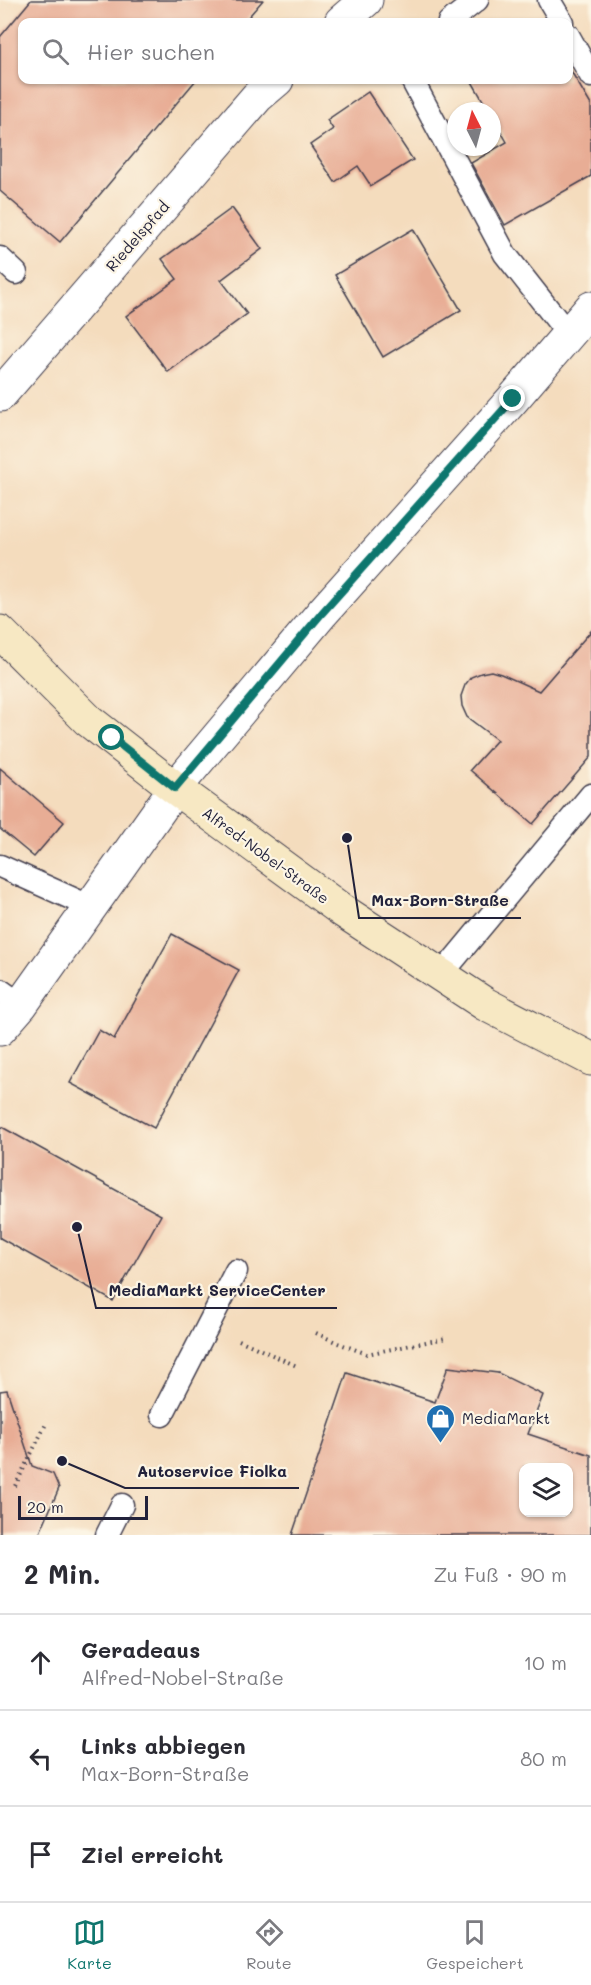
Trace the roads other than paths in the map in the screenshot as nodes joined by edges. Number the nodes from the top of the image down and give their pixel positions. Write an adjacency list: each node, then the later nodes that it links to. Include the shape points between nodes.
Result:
1 (366, 0): 4 (street)
2 (477, 0): 5 (lane)
3 (549, 0): 6 (lane)
4 (346, 18)
5 (454, 18)
6 (560, 18)
7 (573, 44): 8 (lane)
8 (591, 76)
9 (272, 84): 13 (street, Riedelspfad)
10 (414, 84): 12 (lane, via 506,254)
11 (591, 308): 12 (street)
12 (568, 334): 15 (street, via 322,613)
13 (0, 396)
14 (0, 632): 15 (street, Alfred-Nobel-Straße, via 88,720)
15 (175, 788): 18 (street); 19 (street, Alfred-Nobel-Straße, via 343,911)
16 (591, 795): 19 (lane)
17 (1, 868): 18 (lane)
18 (91, 907): 20 (street)
19 (441, 975): 22 (street, Alfred-Nobel-Straße, via 485,1004)
20 (11, 997): 21 (street)
21 (0, 1029)
22 (591, 1059)
23 (236, 1271): 24 (lane)
24 (162, 1415)
25 (122, 1505): 26 (lane)
26 (107, 1535)

